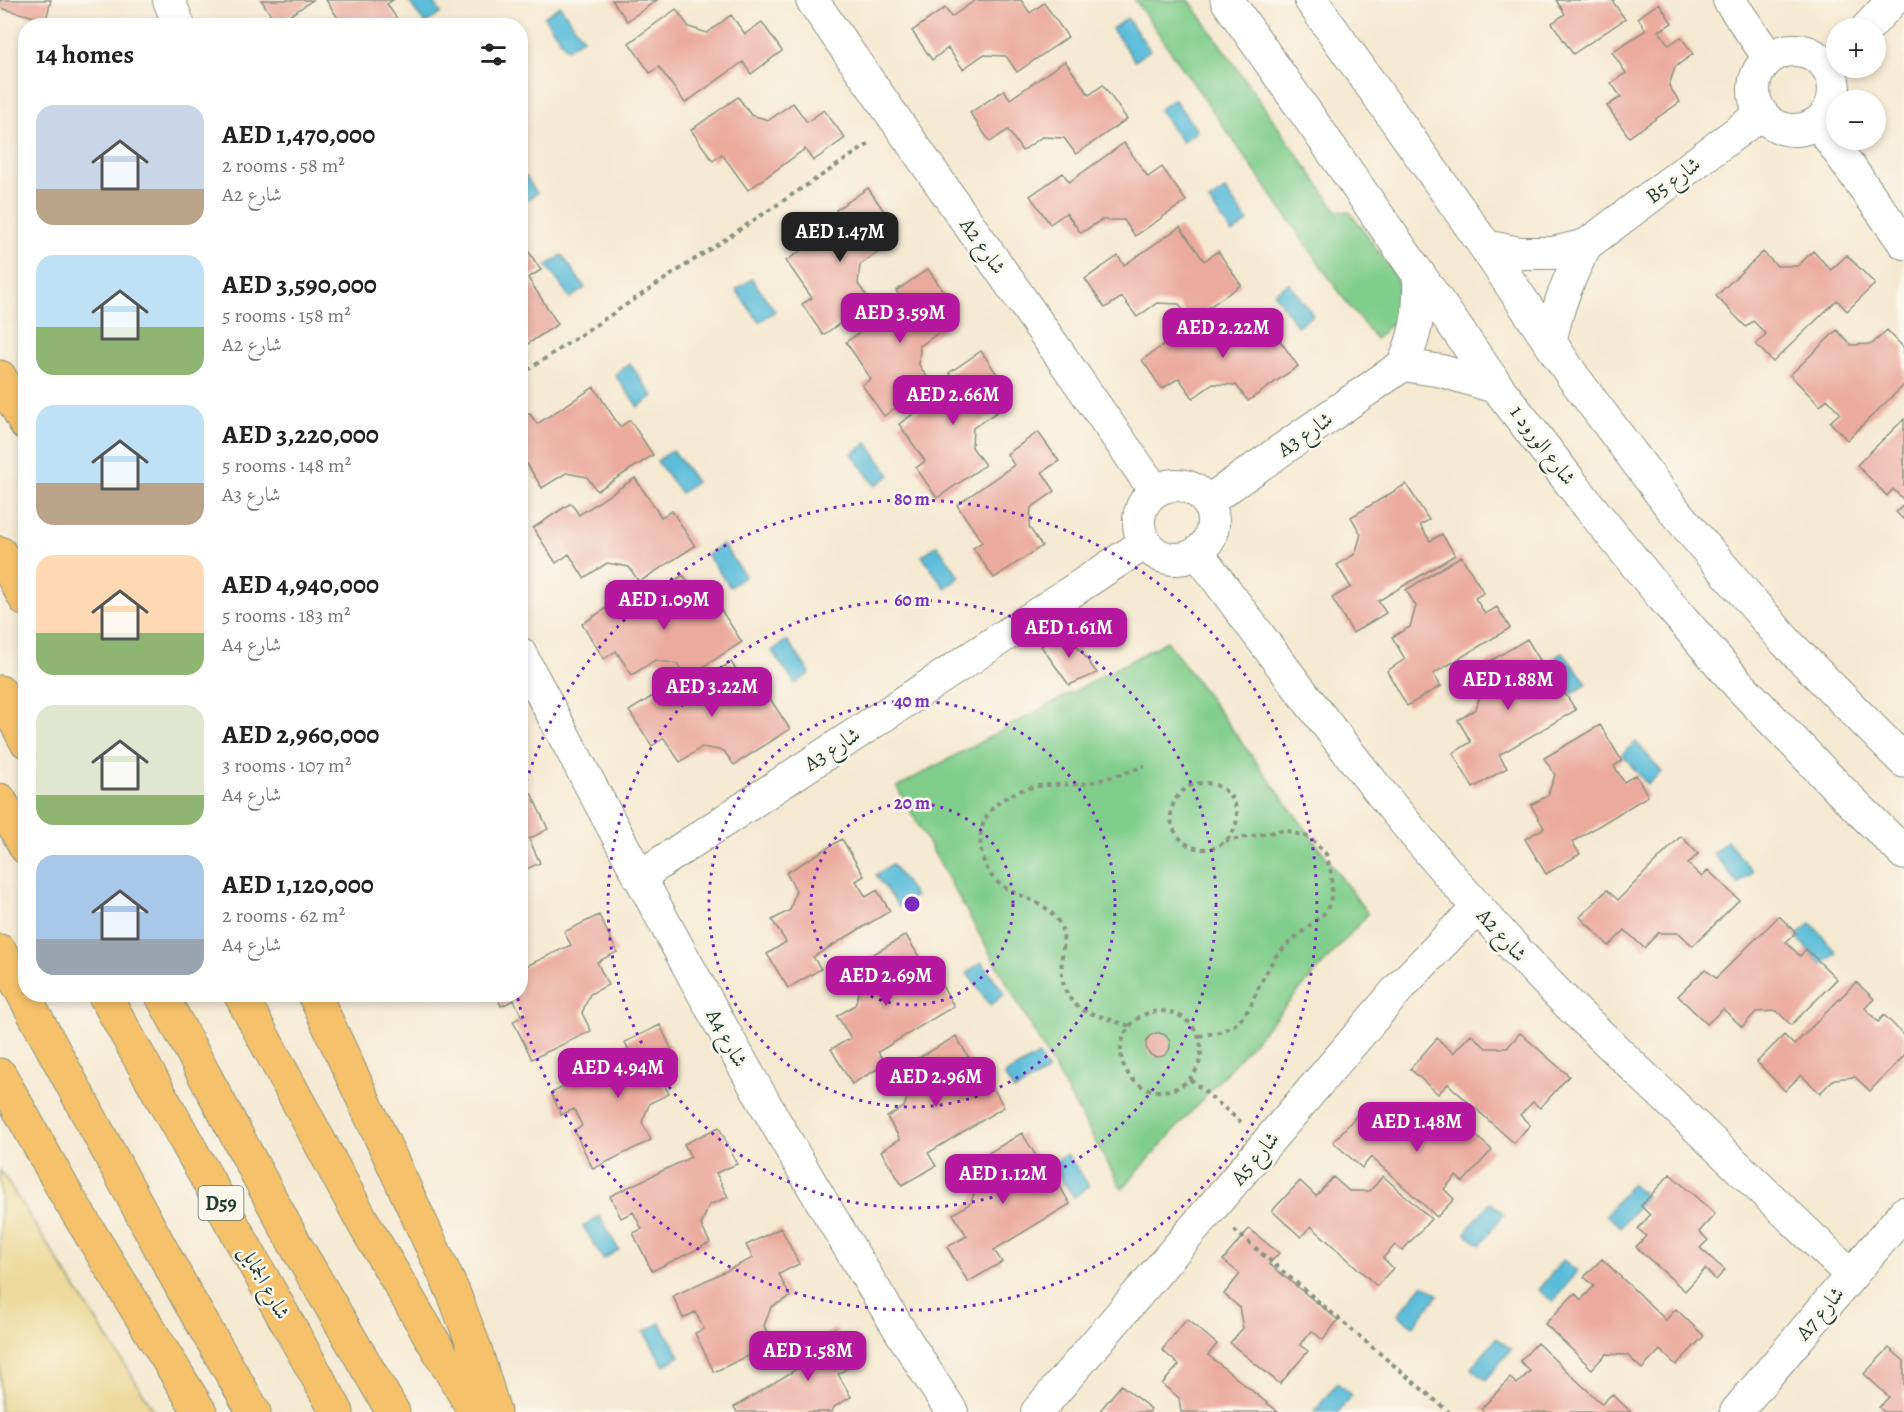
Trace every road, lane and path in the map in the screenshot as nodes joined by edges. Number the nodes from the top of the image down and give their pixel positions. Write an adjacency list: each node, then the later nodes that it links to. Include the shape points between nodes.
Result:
1 (169, 0): 8 (street)
2 (193, 0): 9 (street)
3 (812, 0): 16 (street, A2 شارع)
4 (1227, 0): 20 (street, شارع الورود 1)
5 (1311, 0): 19 (street)
6 (1729, 0): 11 (street)
7 (1893, 0): 10 (street)
8 (176, 18)
9 (197, 18)
10 (1876, 18)
11 (1769, 58): 12 (street, via 1784,51 1800,50); 14 (street, via 1753,84 1754,100)
12 (1826, 60)
13 (1834, 78): 15 (street, via 1834,97)
14 (1761, 114): 15 (street, via 1772,125 1787,131 1803,130); 18 (street, B5 شارع)
15 (1818, 123): 17 (street)
16 (898, 125): 23 (path); 27 (street, A2 شارع)
17 (1904, 243)
18 (1586, 245): 19 (street, B5 شارع, via 1553,253 1519,253); 21 (street, B5 شارع, via 1561,298)
19 (1485, 246): 21 (street)
20 (1419, 276): 22 (street, via 1418,321); 25 (street, شارع الورود 1)
21 (1550, 342): 36 (street, via 1632,456 1730,578 1786,642)
22 (1403, 365): 25 (street, via 1442,371); 28 (street, A3 شارع)
23 (528, 370)
24 (0, 377): 26 (main road)
25 (1498, 388): 41 (street, شارع الورود 1, via 1588,505 1738,684)
26 (18, 410)
27 (1155, 491): 28 (street, via 1169,485 1184,485); 29 (street, via 1139,514 1139,529)
28 (1207, 502): 31 (street, via 1213,515 1213,530)
29 (1145, 543): 31 (street, via 1168,559 1183,559); 42 (street, A3 شارع)
30 (0, 553): 32 (main road)
31 (1197, 553): 43 (street, A2 شارع, via 1316,712)
32 (18, 586)
33 (528, 668): 42 (street, A4 شارع)
34 (0, 692): 35 (main road)
35 (18, 726)
36 (1904, 761)
37 (1146, 766): 51 (path, via 1085,783 1034,787 1003,798 982,826 980,843 983,860 992,875 1004,887 1042,904 1060,925 1064,938 1060,973 1067,993 1081,1009)
38 (0, 800): 39 (main road)
39 (18, 833)
40 (1226, 841): 40 (path, via 1237,814 1234,800 1224,788 1194,784 1181,791 1173,804 1175,832 1198,848 1212,848); 52 (path, via 1285,830 1311,838 1326,854 1332,894 1327,911 1275,957 1238,1023)
41 (1904, 853)
42 (639, 877): 65 (street, A4 شارع, via 806,1177)
43 (1478, 909): 55 (street, A5 شارع, via 1400,988); 58 (street, A2 شارع, via 1570,1006)
44 (0, 951): 45 (main road)
45 (18, 984)
46 (28, 1002): 60 (main road)
47 (108, 1002): 61 (main road, شارع الجمايل / D59)
48 (165, 1002): 62 (main road, D59, via 296,1246)
49 (244, 1002): 63 (main road, via 364,1224)
50 (318, 1002): 64 (main road, via 454,1294)
51 (1129, 1026): 52 (path, via 1149,1012 1173,1012 1184,1017); 54 (path, via 1122,1039 1121,1054 1125,1069 1135,1081 1162,1091)
52 (1199, 1036): 54 (path, via 1202,1051)
53 (0, 1075): 59 (main road, via 66,1194)
54 (1190, 1079): 55 (path)
55 (1267, 1143): 56 (street, A5 شارع)
56 (1211, 1210): 66 (street, A5 شارع); 67 (path)
57 (1904, 1213): 58 (street, A7 شارع)
58 (1851, 1275): 68 (street, A7 شارع)
59 (200, 1412)
60 (254, 1412)
61 (338, 1412)
62 (393, 1412)
63 (475, 1412)
64 (494, 1412)
65 (952, 1412)
66 (1037, 1412)
67 (1449, 1412)
68 (1736, 1412)

